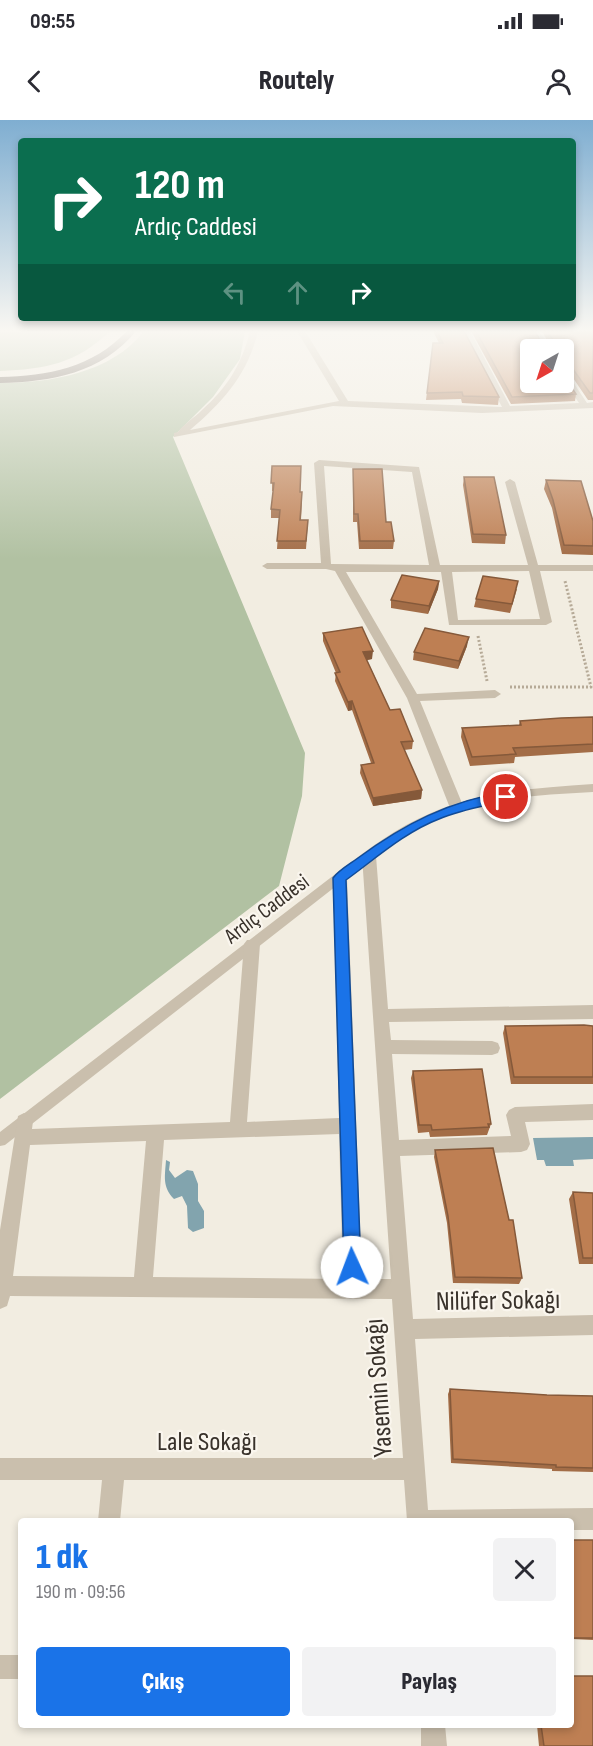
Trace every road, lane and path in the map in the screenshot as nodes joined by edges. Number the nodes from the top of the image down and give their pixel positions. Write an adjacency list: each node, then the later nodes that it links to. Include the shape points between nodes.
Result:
1 (212, 407): 2 (street, via 177,435)
2 (317, 407)
3 (406, 407): 6 (street)
4 (506, 407): 6 (street)
5 (571, 407): 6 (street)
6 (508, 410)
7 (510, 482): 11 (street)
8 (267, 566): 9 (street)
9 (327, 566): 10 (street, via 319,464 416,469); 14 (street)
10 (440, 567): 11 (street); 14 (street); 15 (street, via 453,623)
11 (534, 568): 12 (street); 15 (street, via 546,622)
12 (562, 568): 13 (street); 16 (path, via 591,687)
13 (593, 568)
14 (339, 569): 17 (street)
15 (475, 623): 16 (path)
16 (496, 689): 17 (street)
17 (412, 698): 19 (street)
18 (593, 788): 19 (lane, Ardıç Caddesi, via 544,791)
19 (457, 808): 20 (lane, Ardıç Caddesi, via 433,816)
20 (369, 856): 21 (lane, Ardıç Caddesi); 24 (street, Yasemin Sokağı)
21 (340, 878): 22 (lane, Ardıç Caddesi); 28 (street, Yasemin Sokağı)
22 (252, 944): 29 (lane, Ardıç Caddesi); 30 (street)
23 (593, 1012): 24 (street)
24 (381, 1016): 25 (street, Yasemin Sokağı)
25 (383, 1047): 26 (street); 33 (street, Yasemin Sokağı)
26 (492, 1048)
27 (593, 1112): 33 (street, via 515,1115 520,1144)
28 (348, 1126): 30 (street); 36 (street, Yasemin Sokağı)
29 (23, 1129): 31 (street); 32 (lane, Ardıç Caddesi); 37 (street)
30 (238, 1130): 31 (street)
31 (156, 1132): 34 (street)
32 (0, 1140)
33 (390, 1148): 35 (street, Yasemin Sokağı)
34 (143, 1287): 36 (street); 37 (street)
35 (401, 1289): 36 (street); 39 (street, Yasemin Sokağı)
36 (353, 1290)
37 (1, 1292)
38 (593, 1325): 39 (street, Nilüfer Sokağı)
39 (404, 1329): 42 (street, Yasemin Sokağı)
40 (0, 1469): 41 (street, Lale Sokağı)
41 (114, 1469): 42 (street, Lale Sokağı); 43 (street)
42 (414, 1469): 44 (street, Yasemin Sokağı)
43 (109, 1518)
44 (418, 1518)
45 (574, 1519): 46 (street)
46 (593, 1519)
47 (18, 1667): 48 (street)
48 (0, 1668)
49 (433, 1728): 50 (street)
50 (434, 1746)

